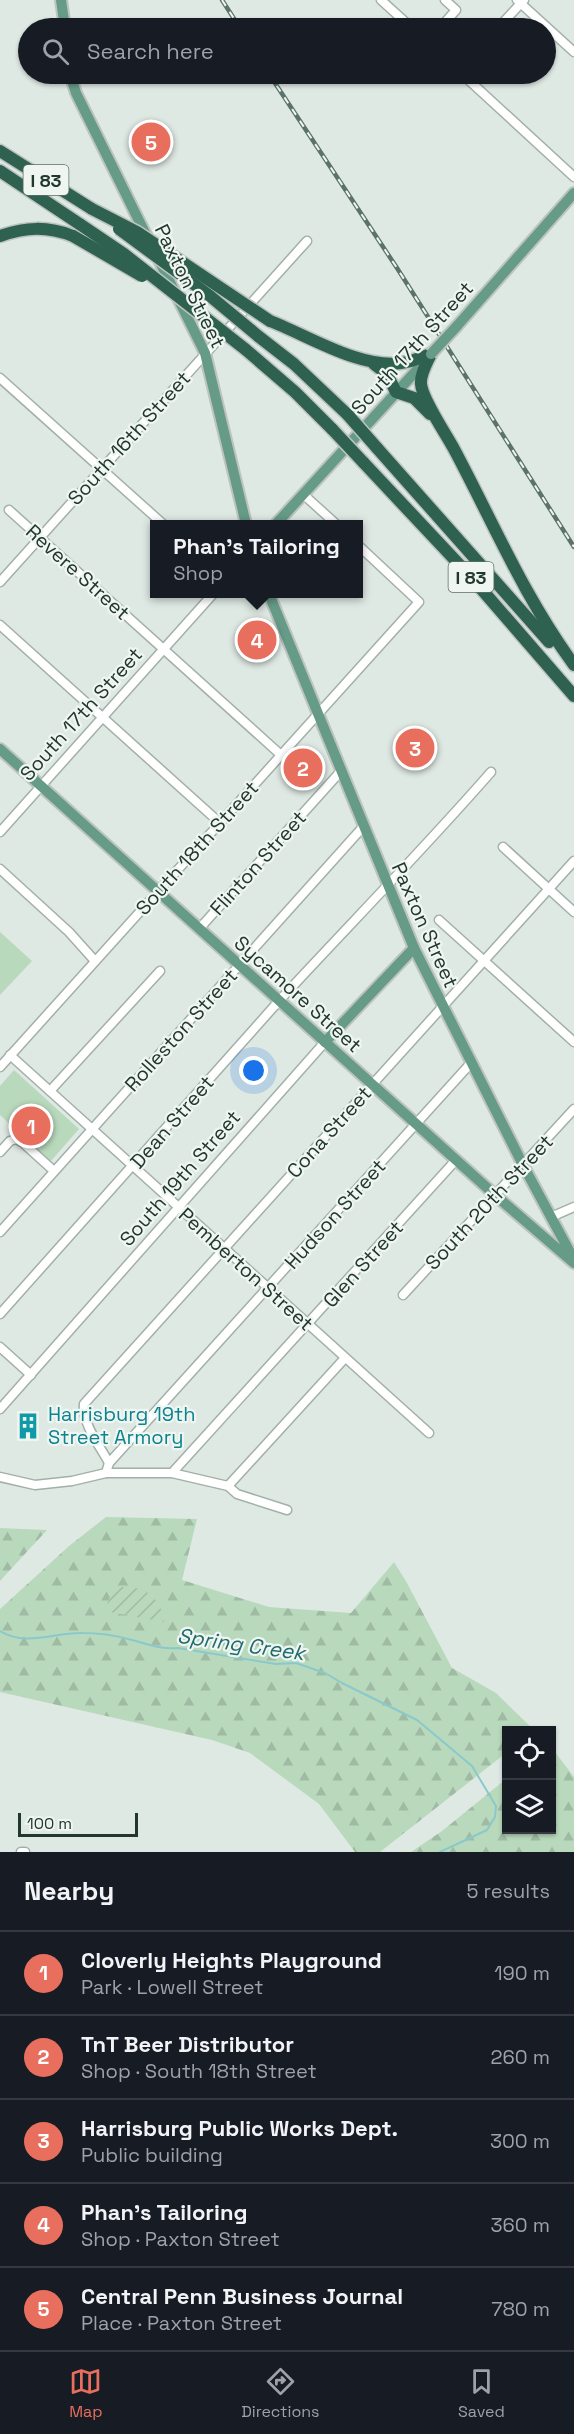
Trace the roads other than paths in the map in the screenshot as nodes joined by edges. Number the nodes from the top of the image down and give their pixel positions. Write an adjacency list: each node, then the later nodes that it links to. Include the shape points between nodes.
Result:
1 (61, 0): 5 (main road)
2 (381, 0): 6 (street)
3 (445, 0): 7 (street, via 456,10)
4 (520, 1): 8 (street); 9 (street)
5 (64, 18)
6 (401, 18)
7 (449, 18)
8 (506, 18)
9 (538, 18)
10 (556, 35): 11 (street)
11 (574, 52)
12 (73, 84): 22 (main road, Paxton Street)
13 (473, 84): 16 (street)
14 (0, 151): 18 (highway, I 83)
15 (0, 171): 21 (highway, I 83, bridge, via 124,254)
16 (574, 177)
17 (574, 194): 23 (main road, South 17th Street, bridge)
18 (92, 209): 24 (highway, bridge, via 137,232 270,321 314,342); 43 (highway, I 83, bridge, via 210,296 294,364 348,415)
19 (0, 236): 21 (highway, bridge, via 21,228 56,229 73,236 171,293)
20 (307, 241): 22 (street, South 16th Street)
21 (223, 330): 44 (highway, I 83, bridge, via 333,430 471,577)
22 (205, 353): 28 (street, South 16th Street); 32 (main road, Paxton Street)
23 (432, 354): 24 (highway, via 402,363); 26 (main road, South 17th Street); 27 (highway, via 420,383)
24 (365, 359): 26 (highway, via 387,374)
25 (0, 378): 28 (street)
26 (396, 392): 27 (highway, via 419,403); 29 (main road, South 17th Street)
27 (455, 451): 42 (highway, via 515,572)
28 (101, 469): 31 (street); 35 (street, South 16th Street)
29 (304, 495): 33 (main road, South 17th Street); 34 (street)
30 (9, 510): 35 (street, Revere Street)
31 (158, 520)
32 (245, 520)
33 (281, 520)
34 (331, 520)
35 (40, 537): 37 (street, South 16th Street); 41 (street, Revere Street)
36 (363, 550): 45 (street, South 18th Street, via 419,602)
37 (0, 582)
38 (209, 598): 41 (street, South 17th Street)
39 (271, 598): 45 (main road, Paxton Street)
40 (0, 625): 46 (street)
41 (164, 649): 46 (street, South 17th Street); 48 (street, Revere Street)
42 (574, 665)
43 (574, 670)
44 (574, 696)
45 (318, 713): 48 (street, South 18th Street); 49 (main road, Paxton Street)
46 (103, 718): 51 (street, South 17th Street); 52 (street)
47 (0, 749): 51 (main road, Sycamore Street)
48 (281, 755): 52 (street, South 18th Street)
49 (341, 771): 53 (main road, Paxton Street); 63 (street, Flinton Street)
50 (491, 772): 58 (street, Dean Street)
51 (41, 786): 54 (street, South 17th Street); 60 (main road, Sycamore Street)
52 (220, 823): 60 (street, South 18th Street)
53 (363, 827): 58 (main road, Paxton Street); 67 (street, Rolleston Street)
54 (0, 831)
55 (503, 847): 59 (street)
56 (574, 861): 59 (street, Cona Street)
57 (0, 869): 65 (street)
58 (387, 885): 64 (main road, Paxton Street); 69 (street, Dean Street)
59 (549, 888): 61 (street); 66 (street, Cona Street)
60 (158, 891): 63 (main road, Sycamore Street); 65 (street, South 18th Street)
61 (574, 912)
62 (439, 920): 66 (street)
63 (199, 929): 67 (main road, Sycamore Street)
64 (414, 948): 70 (main road, Paxton Street); 71 (main road, South 19th Street)
65 (95, 961): 73 (street, South 18th Street)
66 (484, 961): 70 (street, Cona Street); 72 (street)
67 (240, 965): 69 (main road, Sycamore Street); 80 (street, Rolleston Street)
68 (160, 971): 77 (street)
69 (279, 1001): 71 (main road, Sycamore Street); 84 (street, Dean Street)
70 (442, 1007): 74 (main road, Paxton Street); 76 (street, Cona Street)
71 (325, 1042): 76 (main road, Sycamore Street); 87 (street, South 19th Street)
72 (574, 1042)
73 (10, 1055): 75 (street, South 18th Street); 77 (street, Pemberton Street)
74 (471, 1063): 79 (street, Hudson Street); 83 (main road, Paxton Street)
75 (0, 1067)
76 (372, 1084): 79 (main road, Sycamore Street); 91 (street, Cona Street)
77 (50, 1091): 80 (street, Pemberton Street)
78 (574, 1109): 83 (street, South 20th Street)
79 (416, 1124): 82 (main road, Sycamore Street); 93 (street, Hudson Street)
80 (92, 1130): 84 (street, Pemberton Street); 85 (street, Rolleston Street)
81 (0, 1152): 85 (street, via 16,1139)
82 (456, 1160): 86 (main road, Sycamore Street); 96 (street, Glen Street)
83 (523, 1165): 86 (street, South 20th Street); 89 (main road, Paxton Street)
84 (133, 1166): 87 (street, Pemberton Street); 95 (street, Dean Street)
85 (54, 1171): 90 (street, Rolleston Street)
86 (495, 1195): 92 (main road, Sycamore Street); 94 (street, South 20th Street)
87 (178, 1207): 91 (street, Pemberton Street); 99 (street, South 19th Street)
88 (574, 1207): 89 (street)
89 (551, 1217): 92 (main road, Paxton Street)
90 (0, 1232)
91 (224, 1249): 93 (street, Pemberton Street); 102 (street, Cona Street, via 84,1404 86,1421)
92 (574, 1262)
93 (268, 1288): 96 (street, Pemberton Street); 102 (street, Hudson Street)
94 (403, 1295)
95 (0, 1314)
96 (308, 1325): 98 (street, Pemberton Street); 104 (street, Glen Street)
97 (0, 1347): 99 (street)
98 (345, 1358): 101 (street, Pemberton Street); 106 (street)
99 (31, 1375): 100 (street, South 19th Street)
100 (0, 1408)
101 (429, 1433)
102 (109, 1463): 103 (street, Hudson Street)
103 (106, 1473): 104 (street); 105 (street, via 72,1482 35,1485)
104 (172, 1473): 106 (street)
105 (0, 1477)
106 (228, 1486): 107 (street, via 237,1494)
107 (287, 1510)

